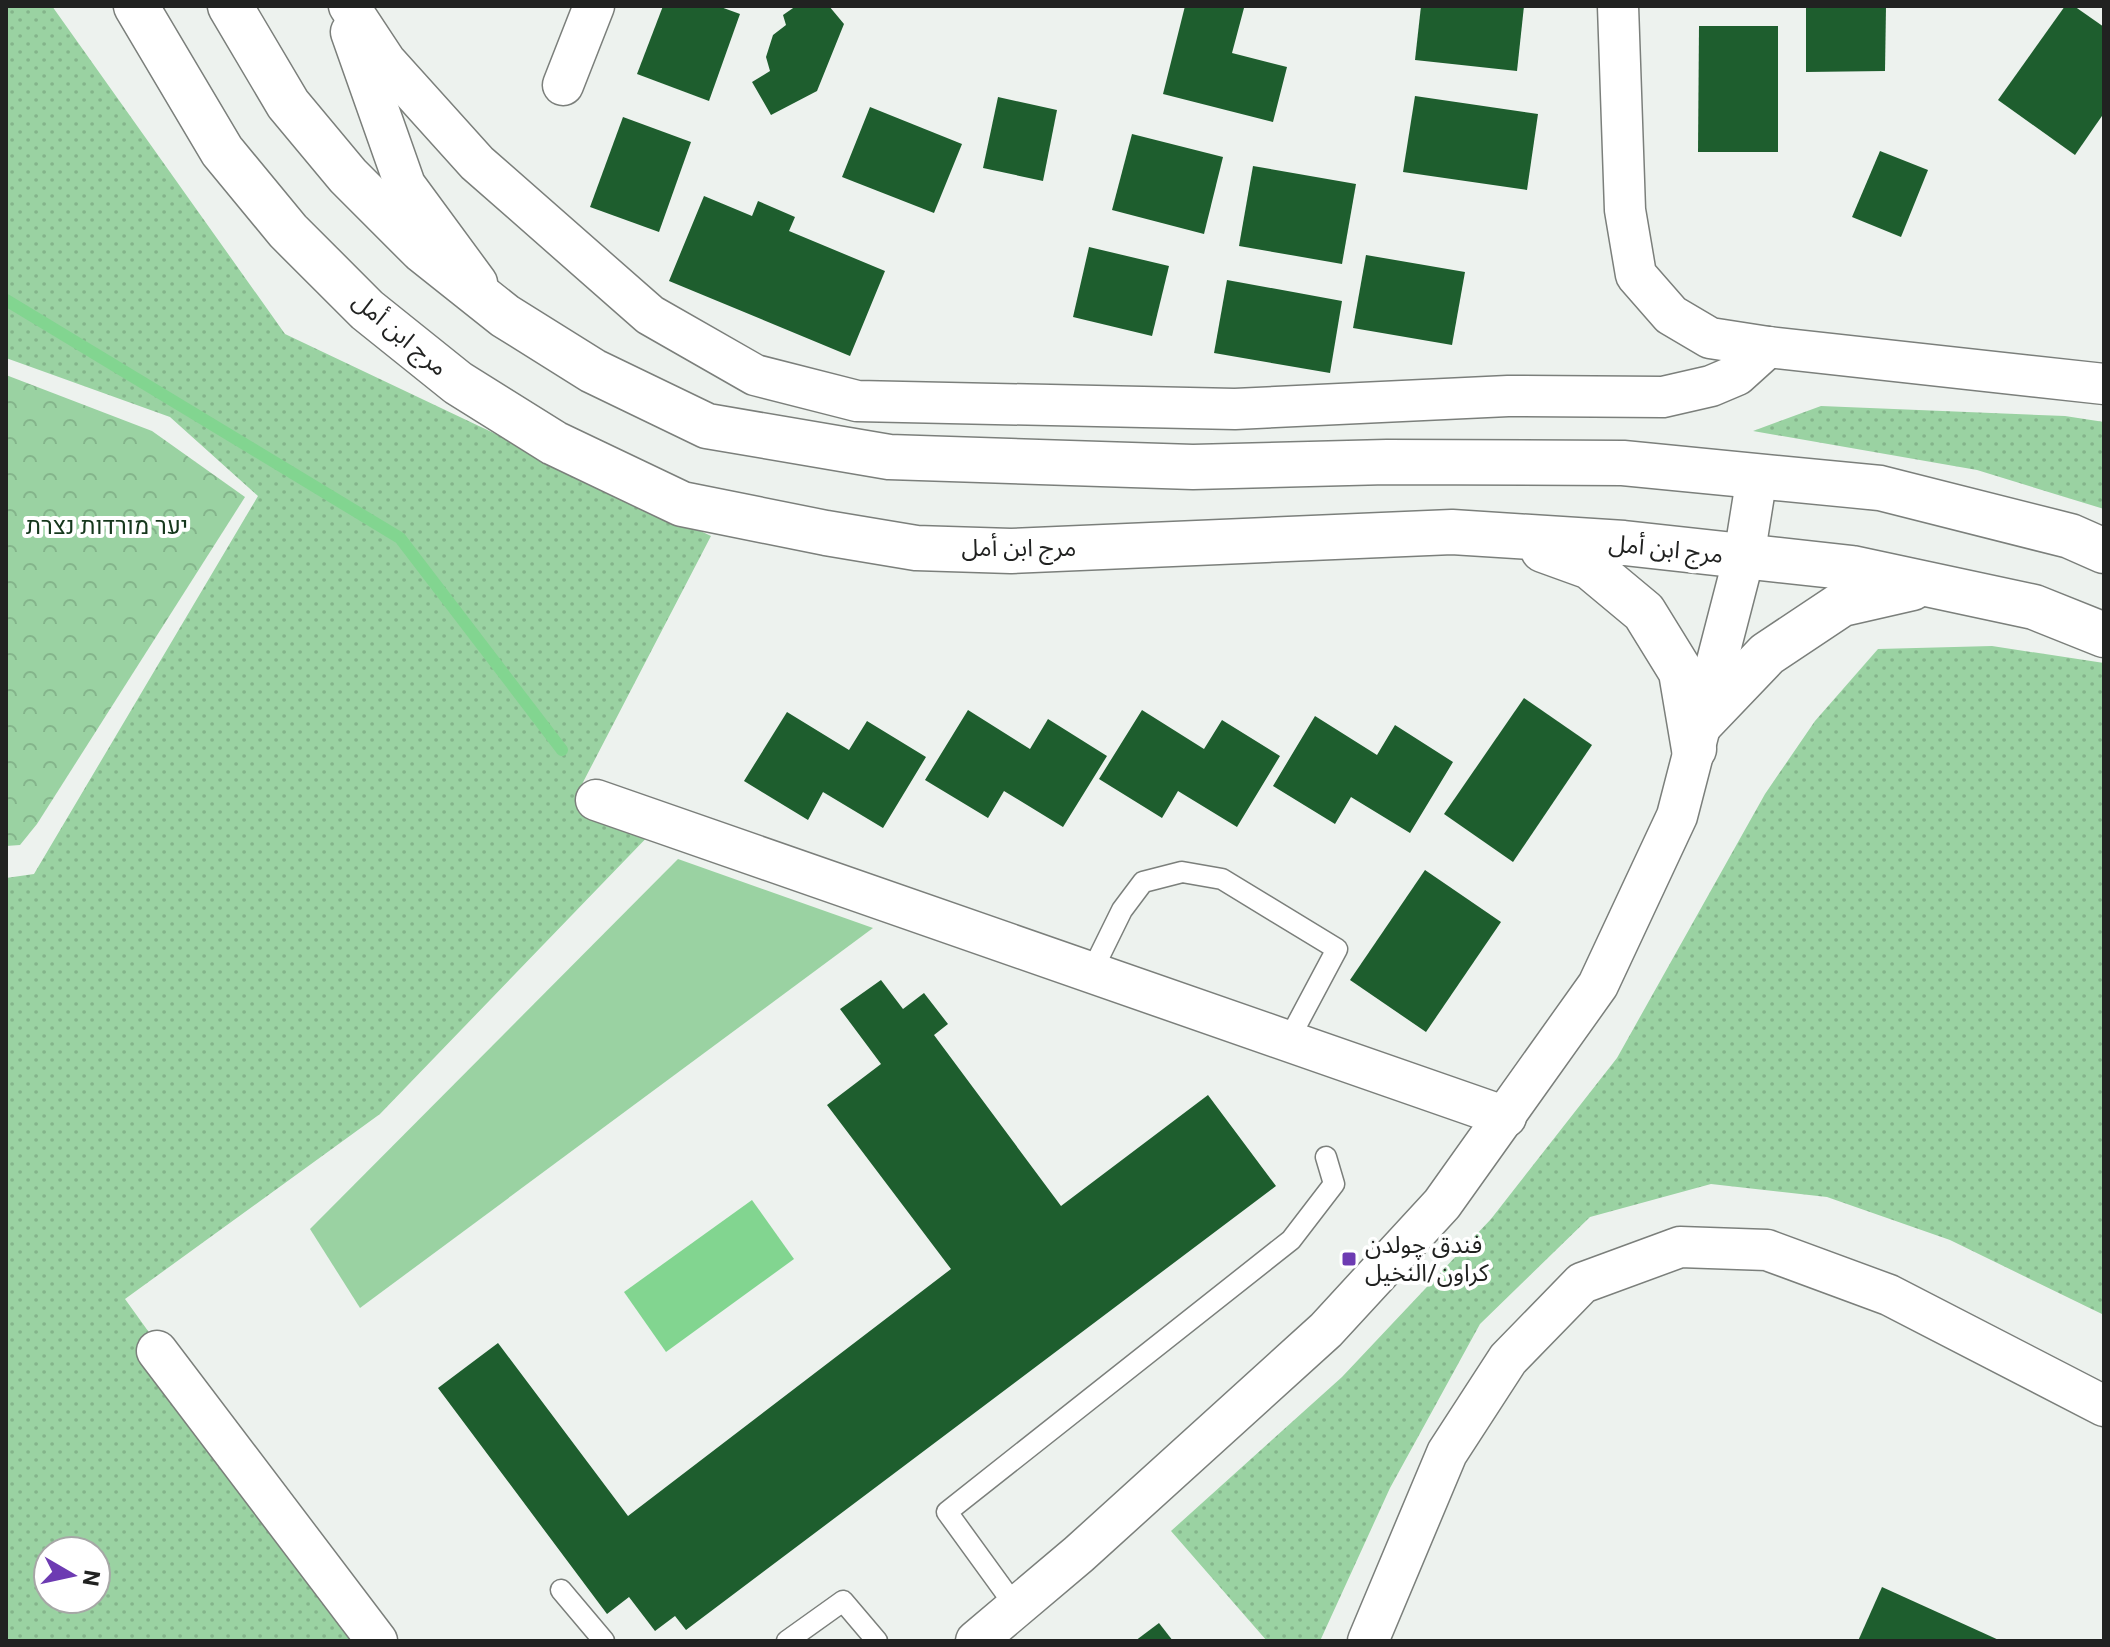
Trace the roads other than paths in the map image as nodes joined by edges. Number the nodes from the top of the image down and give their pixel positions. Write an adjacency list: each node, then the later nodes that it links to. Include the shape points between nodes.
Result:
1 (136, 6): 12 (street, مرج ابن أمل, via 222,151 288,231 367,310 458,383 554,443 682,504 916,548 1011,551 1452,532)
2 (230, 6): 8 (street, via 288,104 348,176 422,250)
3 (342, 6): 8 (street, via 405,185)
4 (349, 6): 9 (street, via 386,62 477,163 650,315 755,375 857,401 1235,409 1508,396 1663,397 1737,375)
5 (594, 6): 7 (street)
6 (1618, 6): 9 (street, via 1625,210 1636,275 1671,315 1710,338)
7 (563, 85)
8 (497, 310): 11 (street, via 593,371 707,426 889,457 1193,467 1623,463)
9 (1768, 347): 10 (street)
10 (2104, 384)
11 (1757, 476): 13 (street, via 1880,488 2070,536); 14 (street)
12 (1499, 535): 14 (street, مرج ابن أمل); 17 (street, via 1590,567 1644,612 1681,672)
13 (2104, 551)
14 (1744, 557): 15 (street, مرج ابن أمل, via 1852,568); 17 (street)
15 (1927, 585): 16 (street, مرج ابن أمل, via 2034,607); 17 (street, via 1842,604 1767,654)
16 (2104, 635)
17 (1698, 736): 21 (street, via 1677,816 1598,985)
18 (596, 800): 19 (street)
19 (1091, 973): 20 (street); 20 (lane, via 1122,910 1143,882 1182,872 1222,879 1337,949)
20 (1288, 1041): 21 (street)
21 (1506, 1117): 26 (street, via 1442,1204 1326,1330)
22 (1326, 1157): 26 (lane, via 1334,1184 1291,1240 947,1512)
23 (157, 1351): 27 (street)
24 (2104, 1406): 32 (street, via 1889,1295 1767,1250 1680,1247 1582,1283 1508,1359 1447,1453)
25 (561, 1590): 28 (lane)
26 (1016, 1607): 31 (street)
27 (377, 1641)
28 (604, 1641)
29 (787, 1641): 30 (lane, via 843,1601)
30 (877, 1641)
31 (976, 1641)
32 (1368, 1641)

